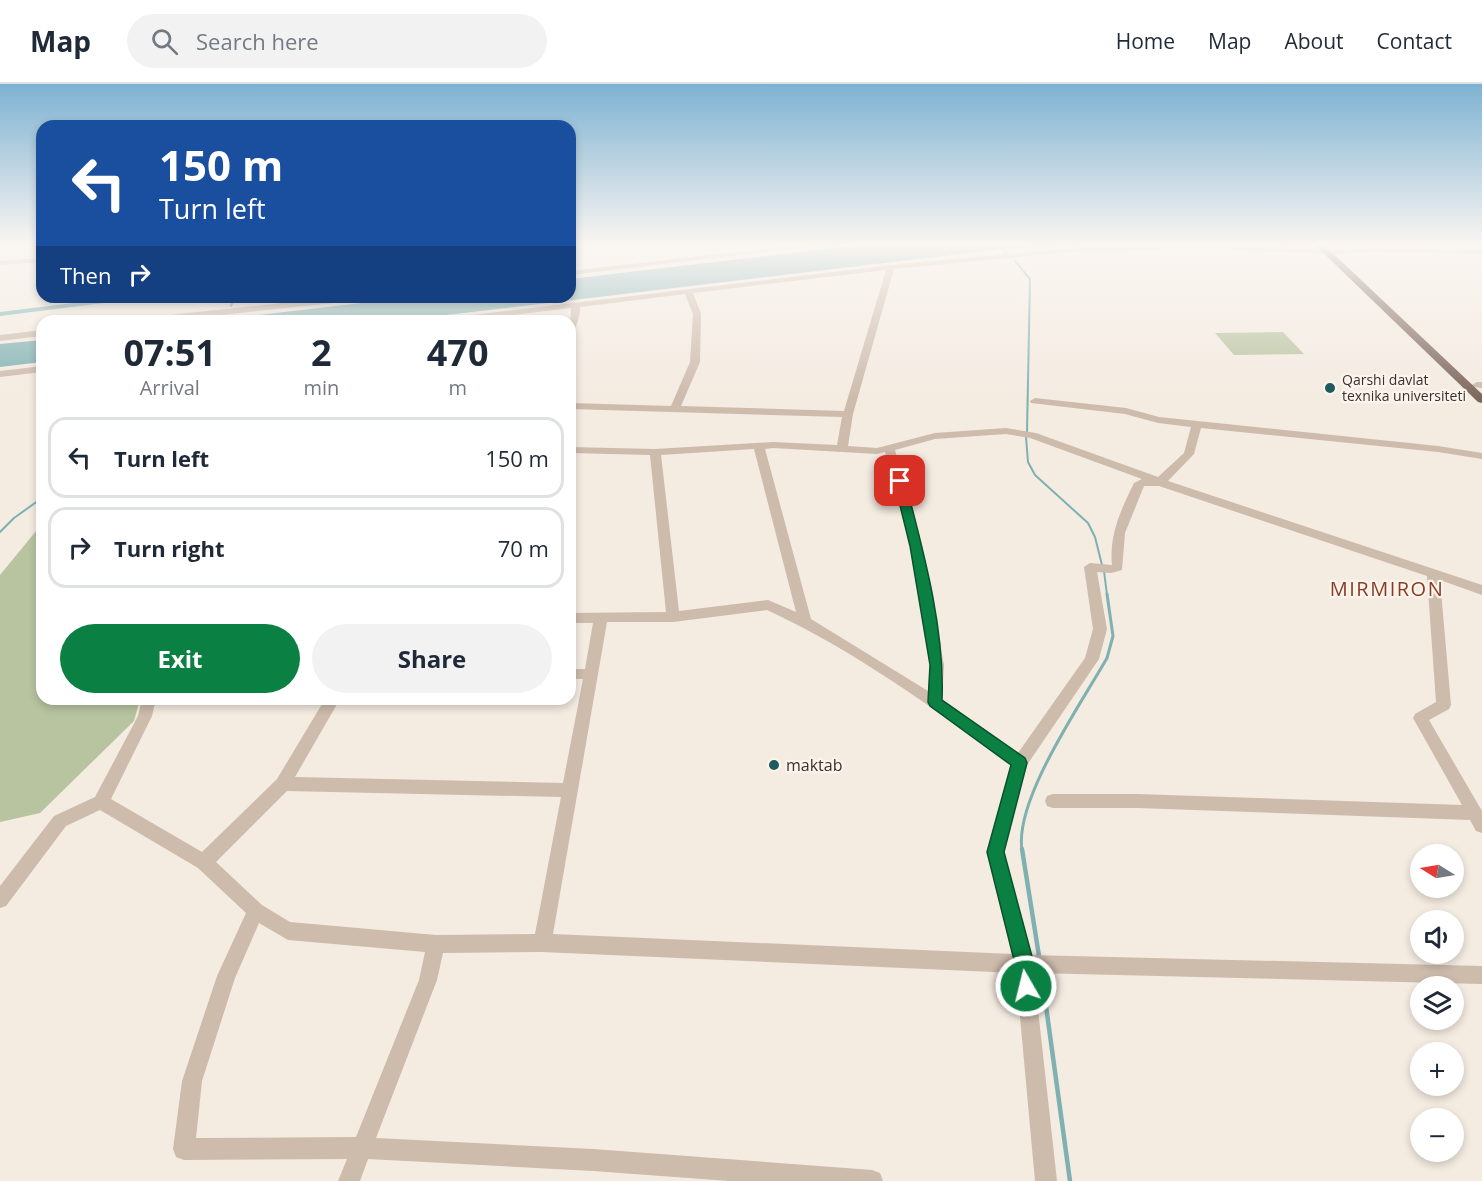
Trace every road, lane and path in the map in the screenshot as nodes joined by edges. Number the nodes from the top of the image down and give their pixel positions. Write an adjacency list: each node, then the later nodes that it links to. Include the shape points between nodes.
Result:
1 (646, 296): 7 (street)
2 (690, 296): 19 (street, via 697,314 695,362)
3 (882, 296): 20 (street)
4 (1378, 296): 5 (main road)
5 (1381, 299): 15 (main road); 16 (main road)
6 (306, 303): 8 (street)
7 (575, 305): 9 (street); 10 (street)
8 (196, 315)
9 (491, 315)
10 (576, 315)
11 (36, 334): 12 (street)
12 (0, 338)
13 (36, 370): 14 (street)
14 (0, 374)
15 (1480, 387)
16 (1482, 400)
17 (1035, 401): 21 (street)
18 (576, 406): 19 (street)
19 (675, 408): 20 (street)
20 (848, 414): 24 (street)
21 (1197, 424): 27 (street); 28 (street, via 1189,454)
22 (759, 446): 24 (street); 26 (street); 34 (street)
23 (889, 448): 24 (street); 28 (street, via 935,436 1006,431 1055,442); 37 (street, via 916,546 937,665)
24 (842, 449)
25 (576, 450): 26 (street)
26 (654, 452): 31 (street)
27 (1482, 456)
28 (1160, 482): 29 (street); 40 (street, via 1140,483 1115,546 1118,567 1090,567 1100,629 1092,659)
29 (1433, 575): 30 (street); 45 (street, via 1444,705 1420,718)
30 (1482, 590)
31 (673, 617): 33 (street); 34 (street, via 768,605)
32 (576, 618): 33 (street)
33 (601, 618): 36 (street)
34 (805, 622): 37 (street)
35 (576, 674): 36 (street)
36 (591, 674): 42 (street)
37 (935, 702): 40 (street)
38 (148, 705): 44 (street)
39 (329, 705): 41 (street)
40 (1020, 763): 51 (street, via 995,852)
41 (283, 784): 42 (street); 46 (street)
42 (571, 790): 49 (street)
43 (1053, 801): 45 (street, via 1137,801)
44 (101, 802): 46 (street); 47 (street, via 60,821)
45 (1478, 819)
46 (204, 862): 48 (street)
47 (0, 900)
48 (256, 910): 50 (street, via 288,931); 53 (street, via 226,976 192,1081 184,1149)
49 (542, 943): 50 (street); 51 (street)
50 (436, 944): 53 (street, via 428,980)
51 (1024, 964): 52 (street); 56 (street)
52 (1482, 975)
53 (361, 1148): 54 (street); 55 (street)
54 (349, 1181)
55 (872, 1181)
56 (1046, 1181)

